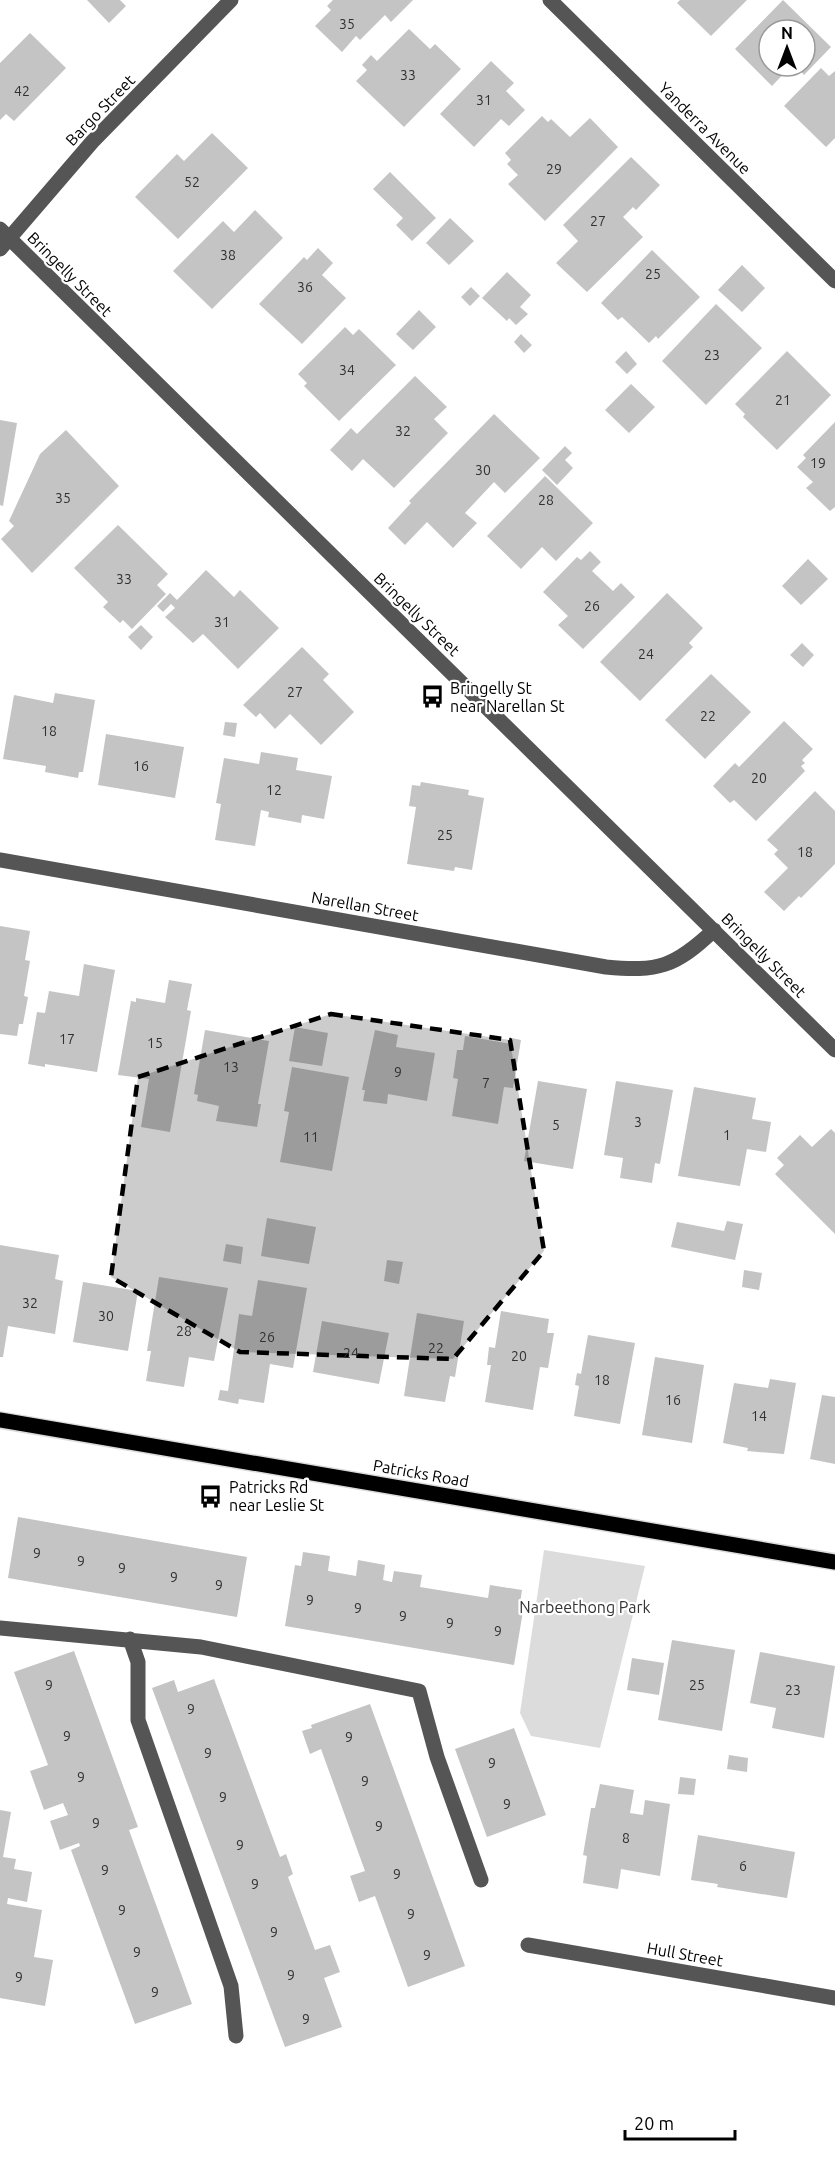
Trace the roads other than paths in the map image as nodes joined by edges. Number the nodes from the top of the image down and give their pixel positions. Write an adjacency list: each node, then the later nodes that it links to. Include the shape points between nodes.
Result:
1 (231, 0): 3 (street, Bargo Street)
2 (550, 0): 4 (street, Yanderra Avenue)
3 (3, 239): 6 (street, Bringelly Street)
4 (835, 281)
5 (0, 860): 6 (street, Narellan Street, via 615,968 656,968 669,964)
6 (714, 930): 7 (street, Bringelly Street)
7 (835, 1050)
8 (0, 1419): 9 (main road, Patricks Road)
9 (835, 1562)
10 (0, 1628): 11 (street)
11 (130, 1639): 12 (street, via 201,1647 419,1691 437,1757); 15 (street, via 138,1662 138,1720 231,1986)
12 (481, 1880)
13 (528, 1945): 14 (street, Hull Street)
14 (835, 1998)
15 (236, 2036)

